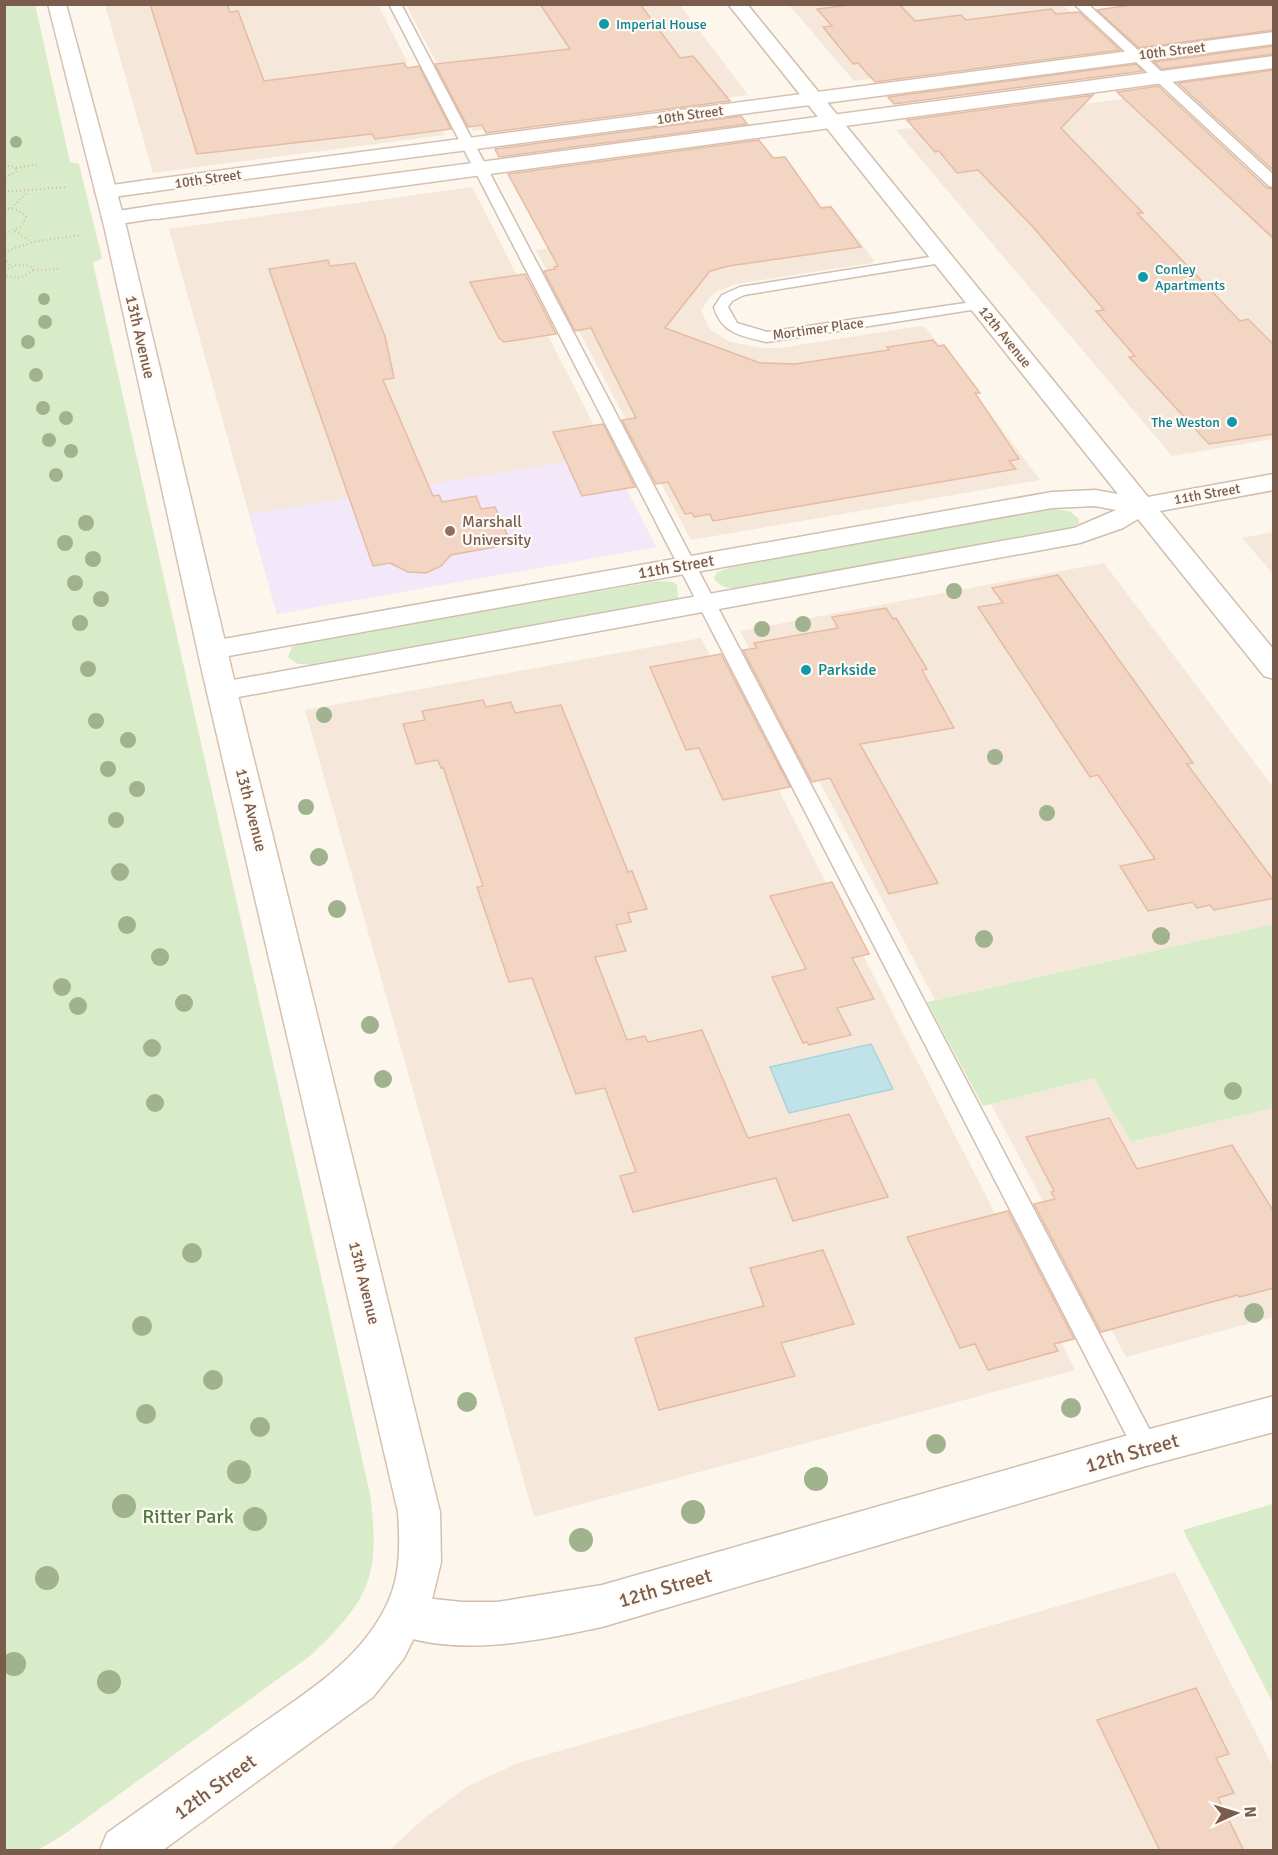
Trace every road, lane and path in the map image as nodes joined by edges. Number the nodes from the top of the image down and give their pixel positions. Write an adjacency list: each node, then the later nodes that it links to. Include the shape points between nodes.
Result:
1 (57, 4): 21 (street, 13th Avenue)
2 (395, 4): 11 (lane)
3 (737, 4): 9 (street, 12th Avenue)
4 (1080, 4): 6 (lane)
5 (1274, 38): 6 (street, 10th Street)
6 (1135, 56): 8 (lane); 9 (street, 10th Street)
7 (1274, 63): 8 (street, 10th Street)
8 (1159, 78): 10 (street, 10th Street); 17 (lane)
9 (813, 99): 10 (street, 12th Avenue); 11 (street, 10th Street)
10 (831, 122): 15 (street, 10th Street); 30 (street, 12th Avenue)
11 (468, 144): 15 (lane); 21 (street, 10th Street, via 148,186)
12 (39, 164): 14 (path)
13 (4, 165): 14 (path)
14 (16, 168): 16 (path, via 13,175)
15 (482, 169): 21 (street, 10th Street, via 157,212); 39 (lane)
16 (4, 178)
17 (1274, 183)
18 (48, 190): 20 (path)
19 (4, 192): 20 (path)
20 (27, 192): 23 (path)
21 (110, 205): 41 (street, 13th Avenue)
22 (4, 208): 23 (path)
23 (10, 208): 24 (path, via 26,217 26,222)
24 (15, 231): 25 (path); 27 (path)
25 (4, 234)
26 (58, 238): 27 (path)
27 (33, 242): 28 (path)
28 (4, 252)
29 (4, 258): 31 (path)
30 (942, 259): 36 (street, 12th Avenue); 36 (lane, Mortimer Place, via 740,291 727,298 721,307 723,318 733,328 767,336)
31 (11, 266): 33 (path); 34 (path, via 26,265)
32 (60, 269): 34 (path)
33 (4, 270)
34 (33, 270): 35 (path, via 20,278)
35 (4, 276)
36 (979, 305): 38 (street, 12th Avenue)
37 (1274, 482): 38 (street, 11th Street)
38 (1141, 506): 39 (street, 11th Street, via 1095,498 1052,501); 40 (street, 11th Street, via 1080,535); 42 (street, 12th Avenue)
39 (686, 566): 40 (lane); 41 (street, 11th Street)
40 (705, 603): 43 (street, 11th Street); 45 (lane)
41 (212, 650): 43 (street, 13th Avenue)
42 (1274, 670)
43 (222, 691): 46 (street, 13th Avenue, via 419,1512 422,1557)
44 (1274, 1414): 45 (street, 12th Street)
45 (1146, 1448): 46 (street, 12th Street, via 602,1606 540,1619 494,1623)
46 (406, 1617): 47 (street, 12th Street, via 387,1648 357,1682)
47 (124, 1851)

